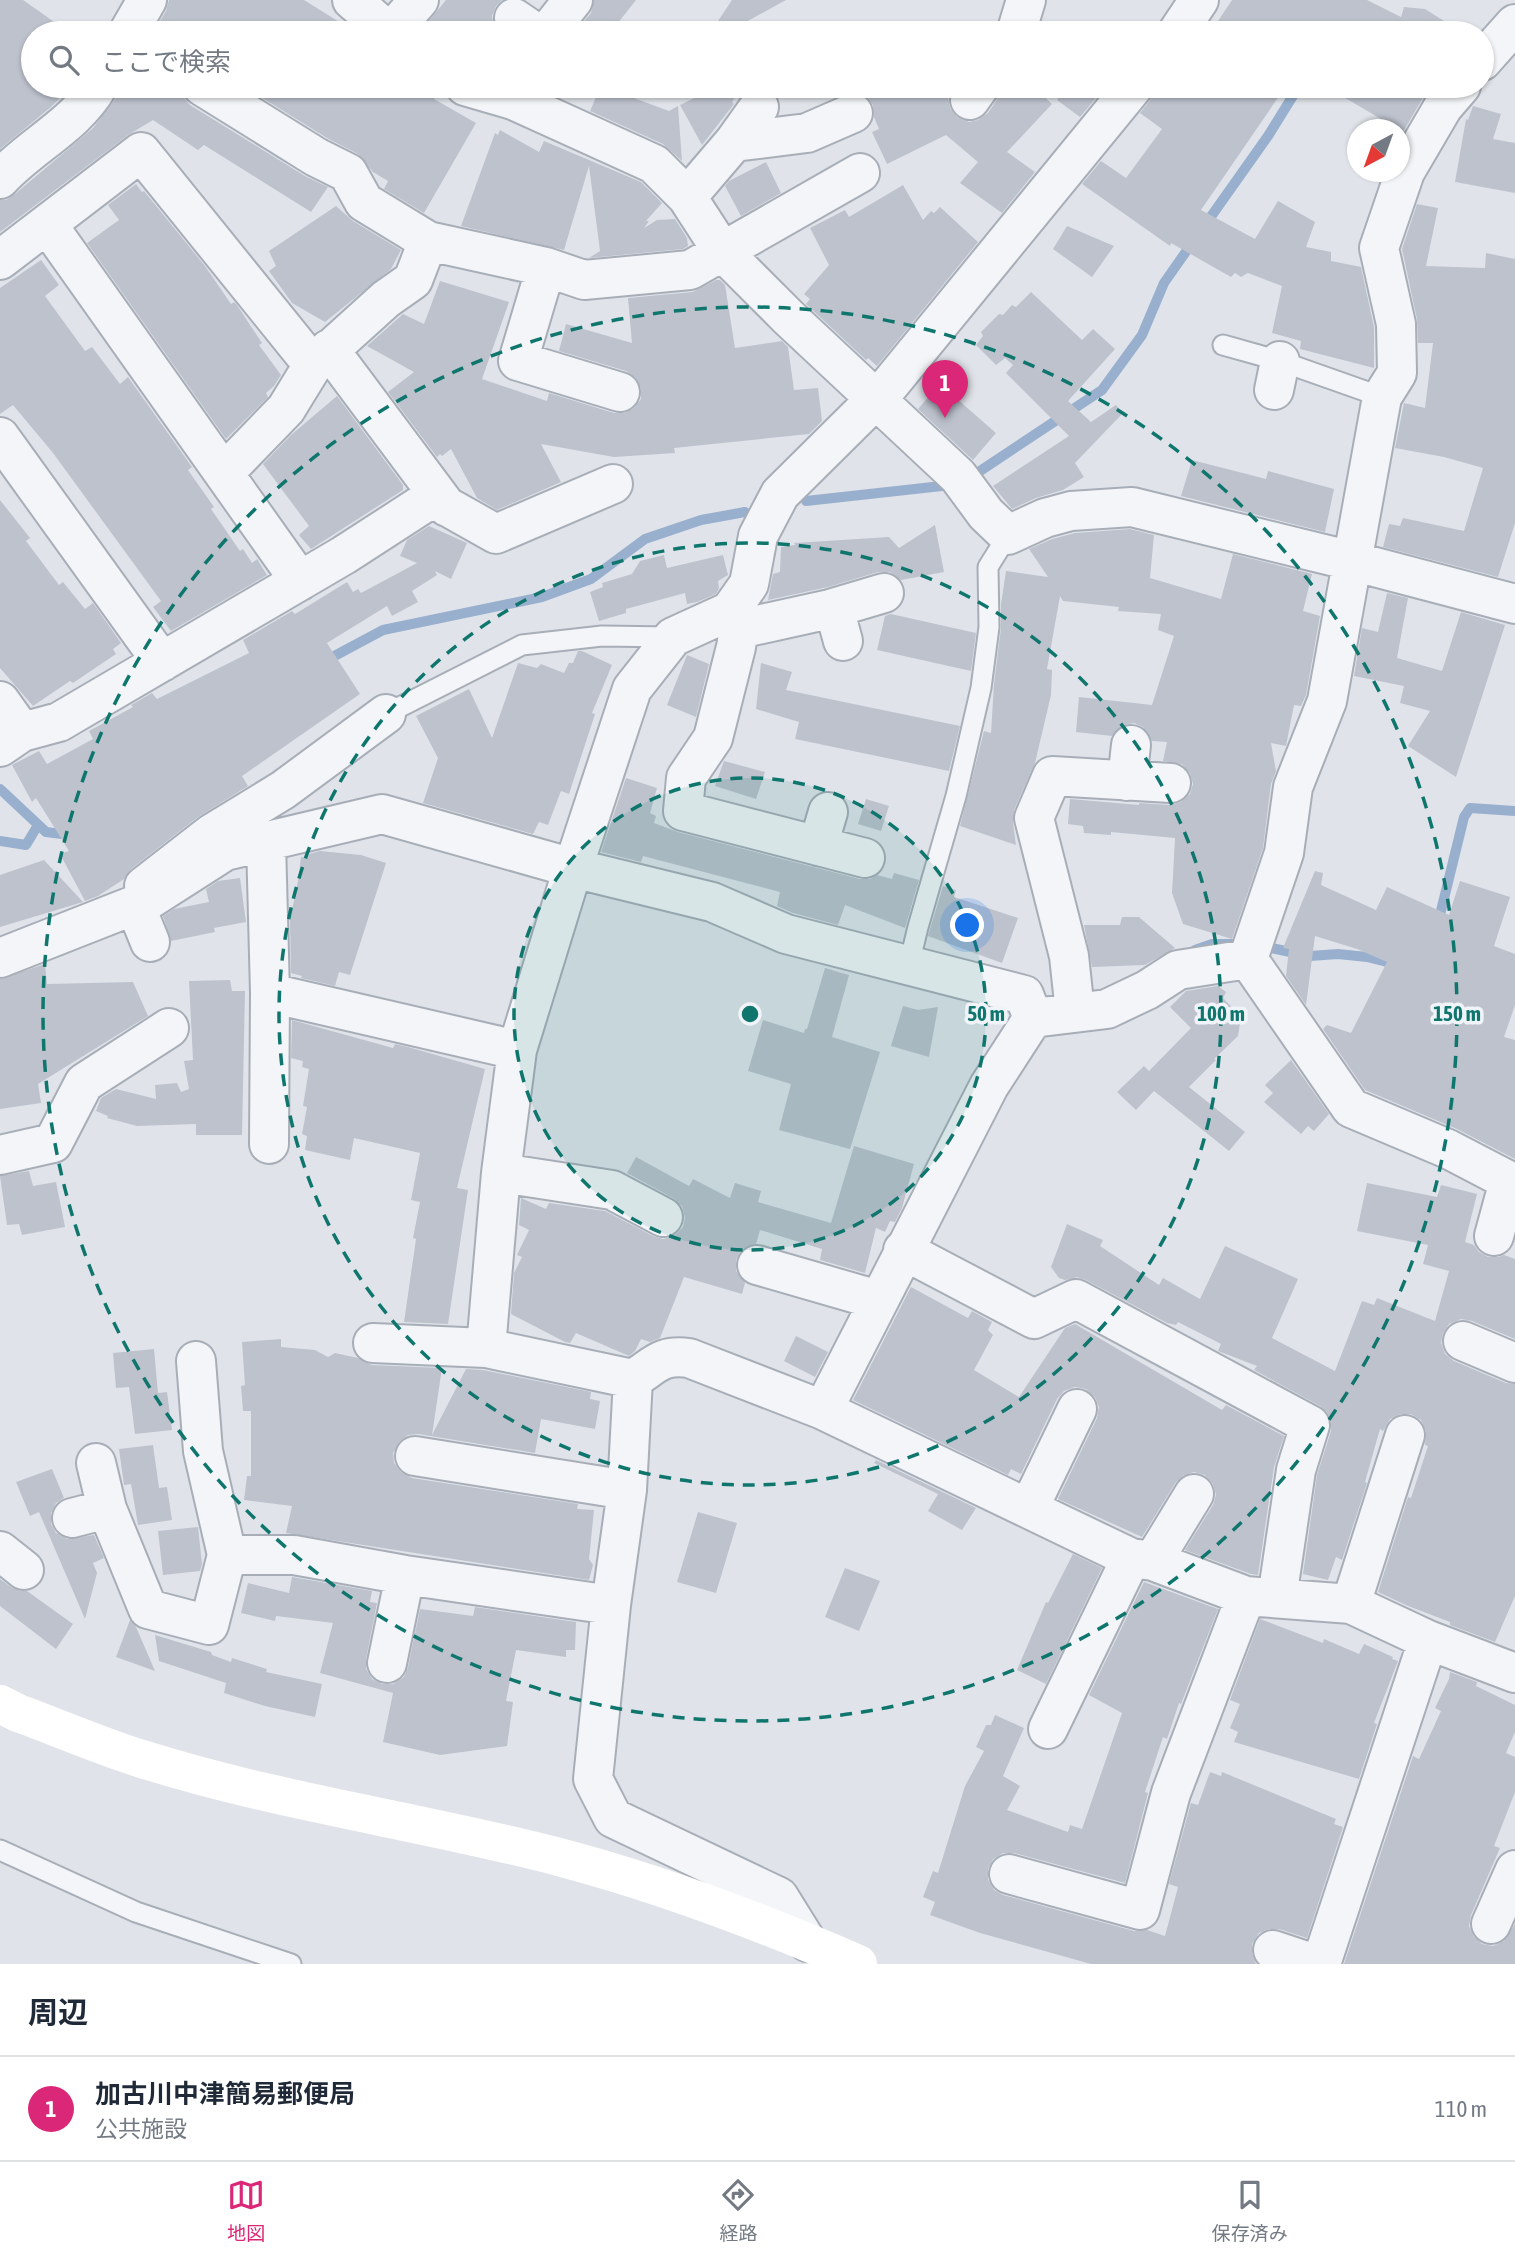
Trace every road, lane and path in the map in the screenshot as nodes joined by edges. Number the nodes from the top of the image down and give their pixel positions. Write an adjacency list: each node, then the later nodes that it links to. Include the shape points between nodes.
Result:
1 (147, 0): 7 (street)
2 (352, 0): 8 (street)
3 (419, 0): 9 (street)
4 (573, 0): 10 (street)
5 (1026, 0): 11 (street)
6 (1199, 0): 12 (street)
7 (135, 21)
8 (376, 21)
9 (401, 21)
10 (542, 21)
11 (1020, 21)
12 (1185, 21)
13 (1515, 24): 14 (street)
14 (1494, 48)
15 (90, 98): 24 (street)
16 (227, 98): 27 (street, via 325,144 364,202)
17 (511, 98): 25 (street, via 654,164)
18 (1124, 98): 35 (street)
19 (1451, 98): 34 (street, via 1405,172 1379,248 1396,324 1397,373)
20 (759, 107): 22 (street)
21 (853, 113): 22 (street, via 807,133)
22 (734, 142): 25 (street)
23 (860, 173): 28 (street)
24 (0, 178)
25 (687, 197): 28 (street)
26 (47, 224): 29 (street); 32 (street, via 141,152); 37 (street)
27 (428, 241): 30 (street); 32 (street, via 413,281)
28 (722, 251): 30 (street, via 690,270 584,280); 35 (street)
29 (0, 260)
30 (546, 267): 33 (street, via 519,361)
31 (1223, 345): 34 (lane, via 1277,376)
32 (321, 357): 37 (street, via 286,409); 39 (street)
33 (620, 393)
34 (1382, 397): 41 (street)
35 (875, 400): 40 (street, via 963,482); 45 (street, via 780,494 758,536 749,584)
36 (0, 437): 47 (street)
37 (224, 473): 42 (street)
38 (614, 484): 39 (street, via 496,534)
39 (447, 507): 42 (street, via 432,498)
40 (1008, 536): 41 (street, via 1071,511 1132,507); 59 (lane, via 988,567 989,627 981,688 918,927)
41 (1352, 561): 44 (street); 58 (street, via 1327,701 1293,787 1284,853)
42 (300, 581): 47 (street)
43 (884, 593): 45 (street, via 839,624)
44 (1515, 604)
45 (735, 620): 46 (street); 53 (street, via 713,738 687,778 683,811 823,829)
46 (673, 637): 49 (lane, via 602,636 523,645); 54 (street, via 632,689)
47 (162, 662): 50 (street, via 66,734)
48 (0, 701): 50 (street)
49 (386, 715): 55 (street, via 284,790 211,834 144,886)
50 (11, 740)
51 (1171, 783): 61 (street, via 1129,763 1052,776 1034,818 1069,956)
52 (266, 841): 54 (street, via 382,814); 55 (street, via 225,851); 60 (street)
53 (865, 858)
54 (573, 868): 59 (street, via 712,902 786,934); 64 (street)
55 (142, 902): 56 (street); 57 (street)
56 (150, 942)
57 (0, 958)
58 (1248, 959): 61 (street, via 1178,970 1107,1009); 68 (street, via 1351,1108 1448,1149)
59 (912, 966): 62 (street, via 1024,995)
60 (270, 993): 64 (street); 66 (street)
61 (1075, 1012): 62 (street)
62 (1033, 1018): 71 (street, via 989,1086)
63 (169, 1028): 65 (street, via 140,1066 84,1083 53,1143)
64 (517, 1050): 67 (street)
65 (6, 1143)
66 (269, 1144)
67 (500, 1173): 69 (street, via 612,1190); 76 (street)
68 (1512, 1183): 70 (street)
69 (663, 1217)
70 (1494, 1237)
71 (903, 1250): 73 (street); 91 (street, via 1034,1319 1076,1299 1310,1425)
72 (757, 1265): 73 (street)
73 (878, 1300): 81 (street)
74 (1463, 1341): 78 (street)
75 (373, 1343): 76 (street)
76 (486, 1348): 79 (street)
77 (196, 1361): 88 (street, via 189,1452)
78 (1515, 1363)
79 (633, 1379): 81 (street, via 658,1360 689,1358); 85 (street)
80 (1077, 1409): 87 (street)
81 (823, 1410): 87 (street)
82 (1405, 1435): 92 (street)
83 (415, 1456): 85 (street)
84 (96, 1463): 88 (street, via 90,1513 148,1609 209,1625)
85 (627, 1490): 93 (street)
86 (1194, 1494): 89 (street)
87 (1029, 1508): 89 (street)
88 (226, 1555): 90 (street, via 294,1555)
89 (1142, 1559): 91 (street); 98 (street)
90 (405, 1575): 93 (street); 95 (street)
91 (1261, 1597): 92 (street); 101 (street, via 1203,1751 1171,1793 1140,1910)
92 (1351, 1604): 94 (street)
93 (611, 1605): 103 (street, via 593,1779 613,1818 779,1897)
94 (1428, 1640): 96 (street); 108 (street, via 1359,1808)
95 (387, 1663)
96 (1512, 1663)
97 (0, 1704): 103 (street, via 142,1759 284,1797 562,1858 679,1894)
98 (1046, 1714)
99 (0, 1850): 105 (lane, via 136,1912)
100 (1515, 1870): 102 (street)
101 (1009, 1874)
102 (1491, 1924)
103 (807, 1942): 106 (street)
104 (1273, 1950): 107 (street)
105 (291, 1964)
106 (858, 1964)
107 (1315, 1964)
108 (1321, 1964)

